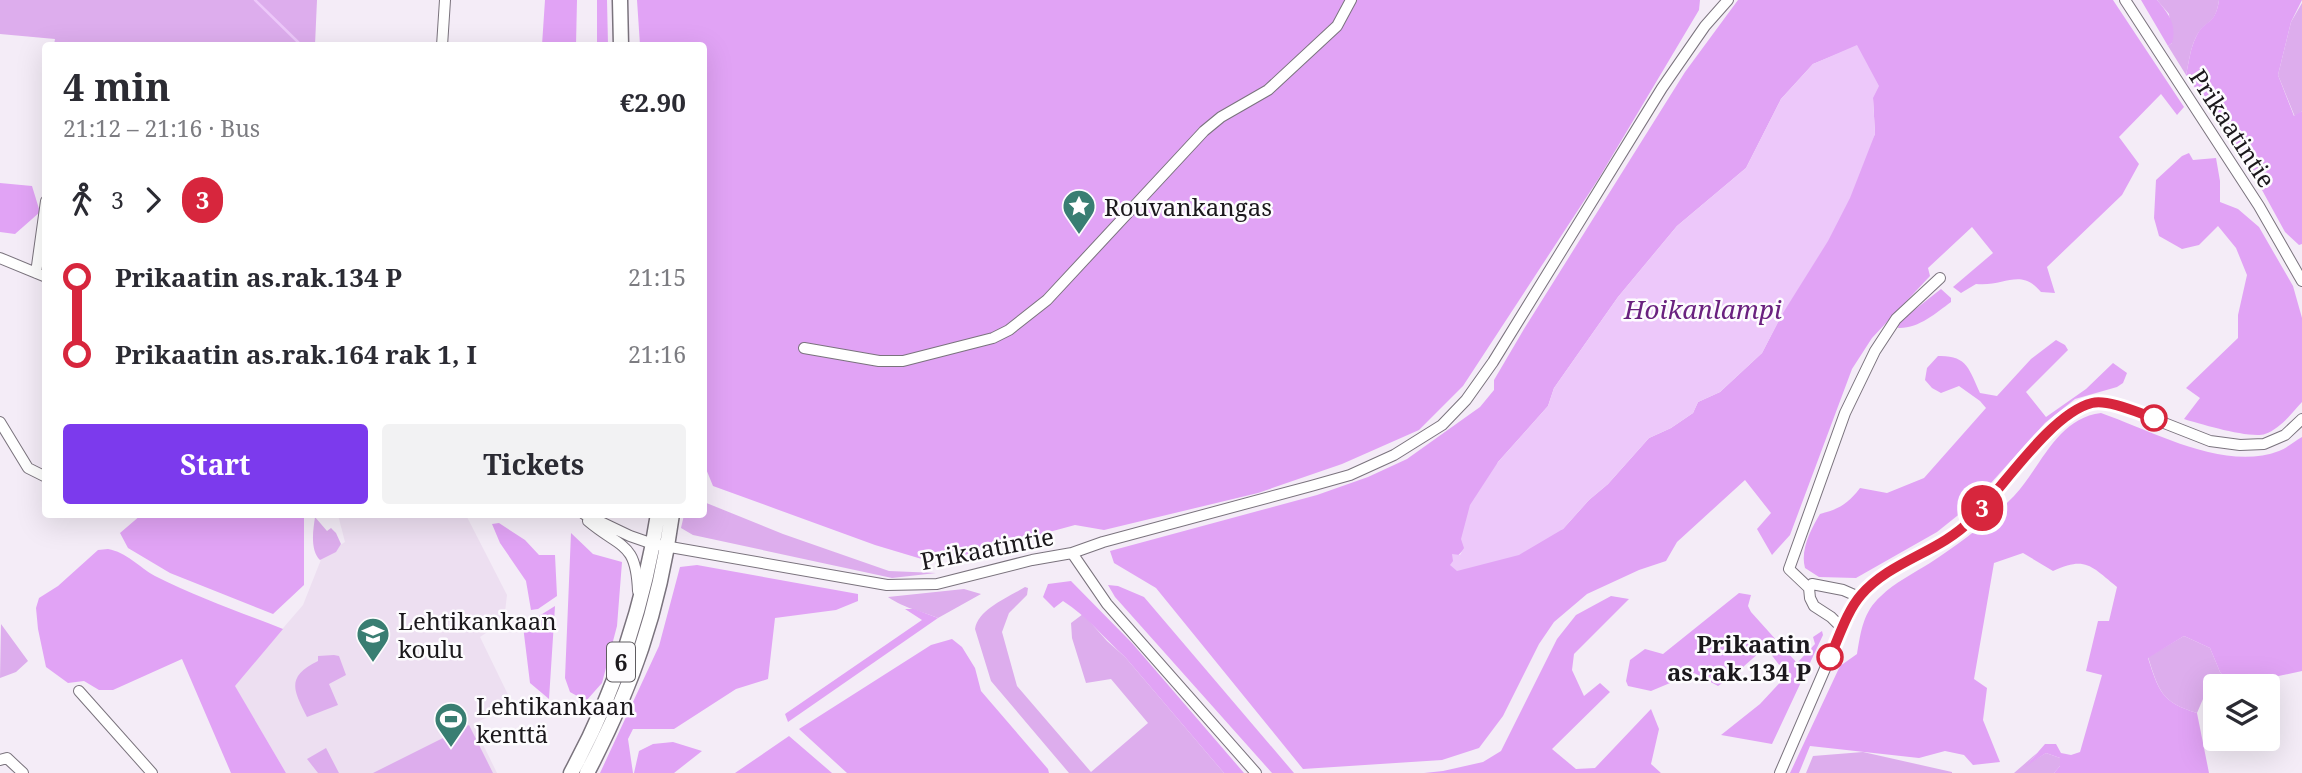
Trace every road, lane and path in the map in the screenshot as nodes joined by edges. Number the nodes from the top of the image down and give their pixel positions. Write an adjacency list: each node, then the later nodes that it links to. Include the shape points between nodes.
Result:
1 (446, 0): 6 (street)
2 (620, 0): 7 (highway)
3 (1351, 0): 12 (street, via 1337,26 1268,90 1204,131 1047,300 1009,330 903,361)
4 (1728, 0): 21 (street, via 1704,26 1662,88 1493,362 1441,425 1394,455 1350,475)
5 (2125, 0): 11 (street, Prikaatintie, via 2259,206)
6 (442, 42)
7 (621, 42)
8 (0, 258): 9 (street)
9 (41, 275)
10 (1940, 278): 22 (street, via 1884,336 1845,413 1789,569)
11 (2302, 281)
12 (804, 348)
13 (2302, 419): 23 (street, via 2285,435 2264,444 2241,445 2210,441 2126,408 2095,402 2072,411 1970,522 1883,576)
14 (0, 422): 15 (street, via 28,468)
15 (42, 475)
16 (588, 518): 24 (street, via 633,556)
17 (592, 518): 20 (street, Prikaatintie)
18 (658, 518): 20 (highway, 6)
19 (671, 518): 20 (highway, 6)
20 (661, 546): 21 (street, Prikaatintie, via 887,585 937,584); 24 (highway, 6); 31 (highway, 6, via 652,619 642,651)
21 (1072, 553): 32 (street, Prikaatintie, via 1107,604)
22 (1809, 588): 23 (street, via 1812,584 1826,586); 25 (street, via 1815,606)
23 (1859, 597): 25 (street)
24 (639, 607): 30 (highway, 6, via 602,710)
25 (1843, 629): 33 (street)
26 (79, 691): 29 (street)
27 (0, 760): 28 (street, via 7,758)
28 (23, 773)
29 (152, 773)
30 (571, 773)
31 (587, 773)
32 (1256, 773)
33 (1780, 773)

